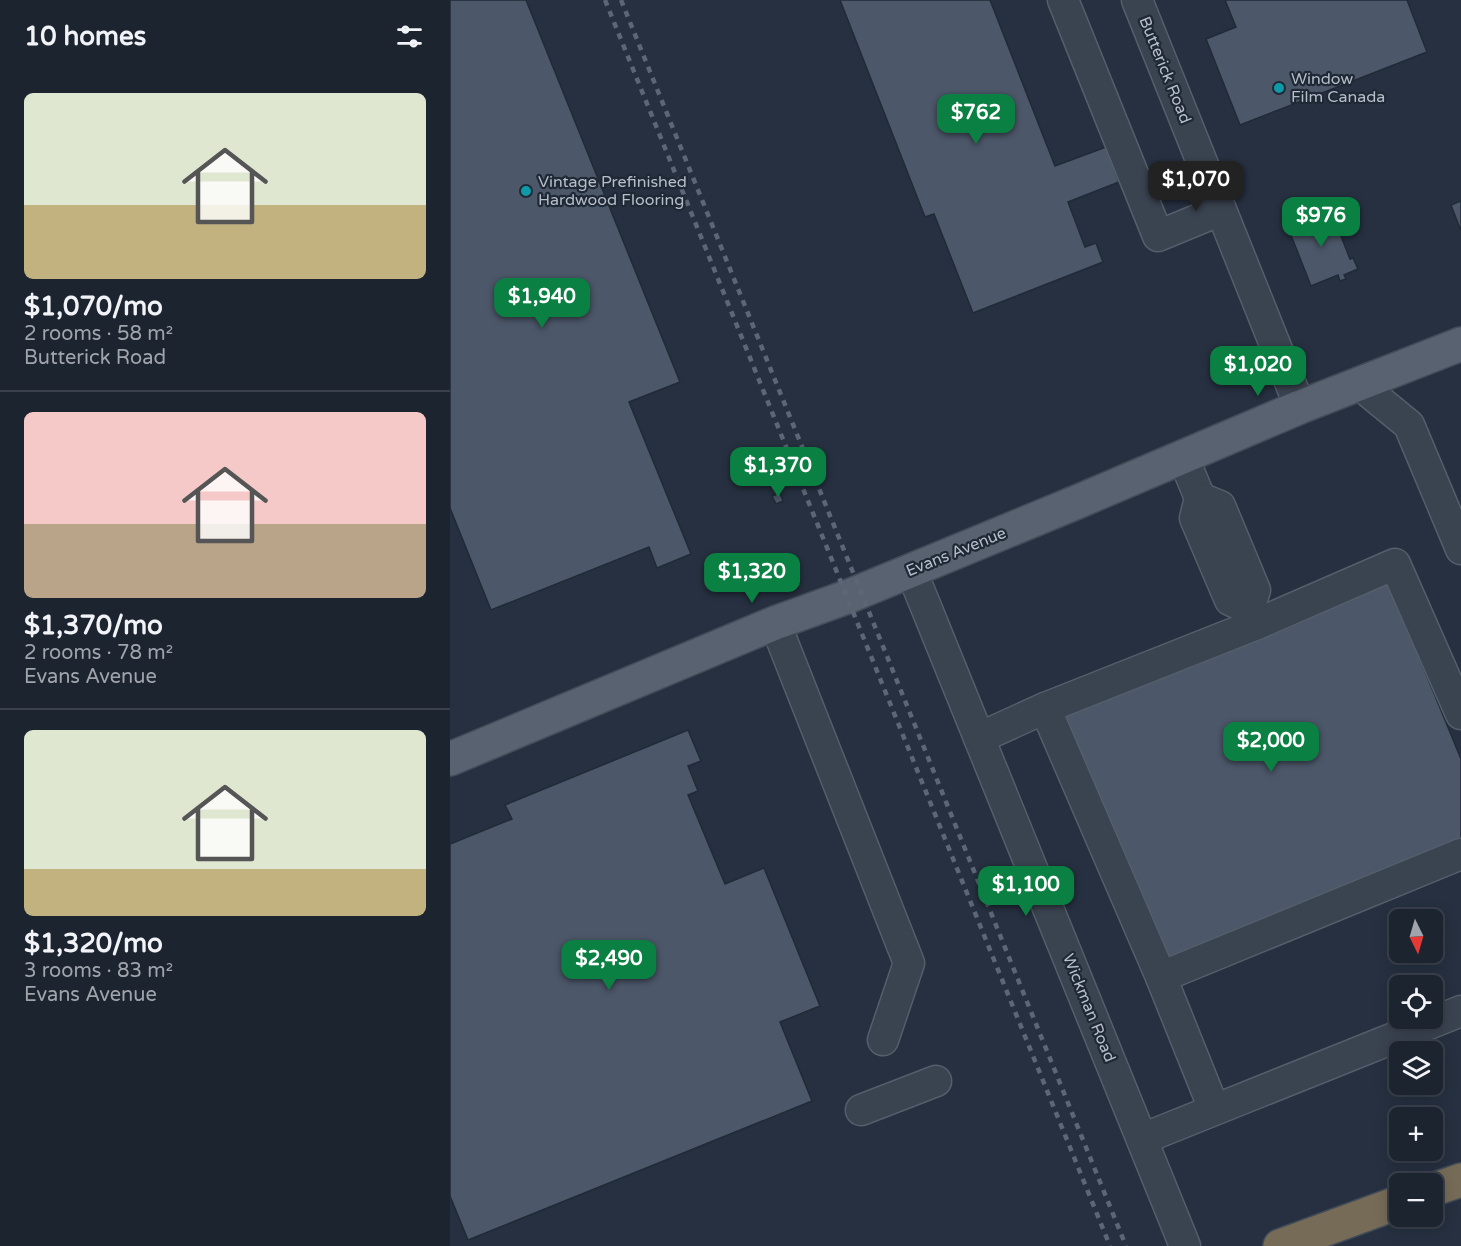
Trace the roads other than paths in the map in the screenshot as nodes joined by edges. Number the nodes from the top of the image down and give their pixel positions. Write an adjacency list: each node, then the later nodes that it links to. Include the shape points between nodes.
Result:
1 (1063, 0): 3 (street, via 1158,236)
2 (1137, 0): 3 (street, Butterick Road)
3 (1221, 210): 6 (street, Butterick Road)
4 (1461, 344): 5 (main road, Evans Avenue)
5 (1359, 384): 6 (main road, Evans Avenue); 8 (street, via 1410,425)
6 (1299, 407): 7 (main road, Evans Avenue)
7 (1183, 457): 9 (main road, Evans Avenue); 10 (street, via 1200,498 1195,518 1230,600)
8 (1461, 549)
9 (911, 570): 11 (main road, Evans Avenue); 14 (street, Wickman Road)
10 (1253, 617): 12 (street); 13 (street, via 1395,564)
11 (775, 623): 15 (main road, Evans Avenue); 19 (street, via 909,963)
12 (1045, 708): 14 (street); 17 (street)
13 (1461, 714)
14 (979, 738): 23 (street, Wickman Road)
15 (450, 759)
16 (1461, 854): 17 (street)
17 (1161, 977): 21 (street)
18 (1461, 1011): 21 (street)
19 (884, 1040)
20 (936, 1081): 22 (street)
21 (1214, 1109): 23 (street)
22 (861, 1110)
23 (1142, 1138): 27 (street, Wickman Road)
24 (1461, 1180): 25 (highway)
25 (1443, 1186)
26 (1389, 1206): 28 (highway)
27 (1185, 1246)
28 (1280, 1246)

